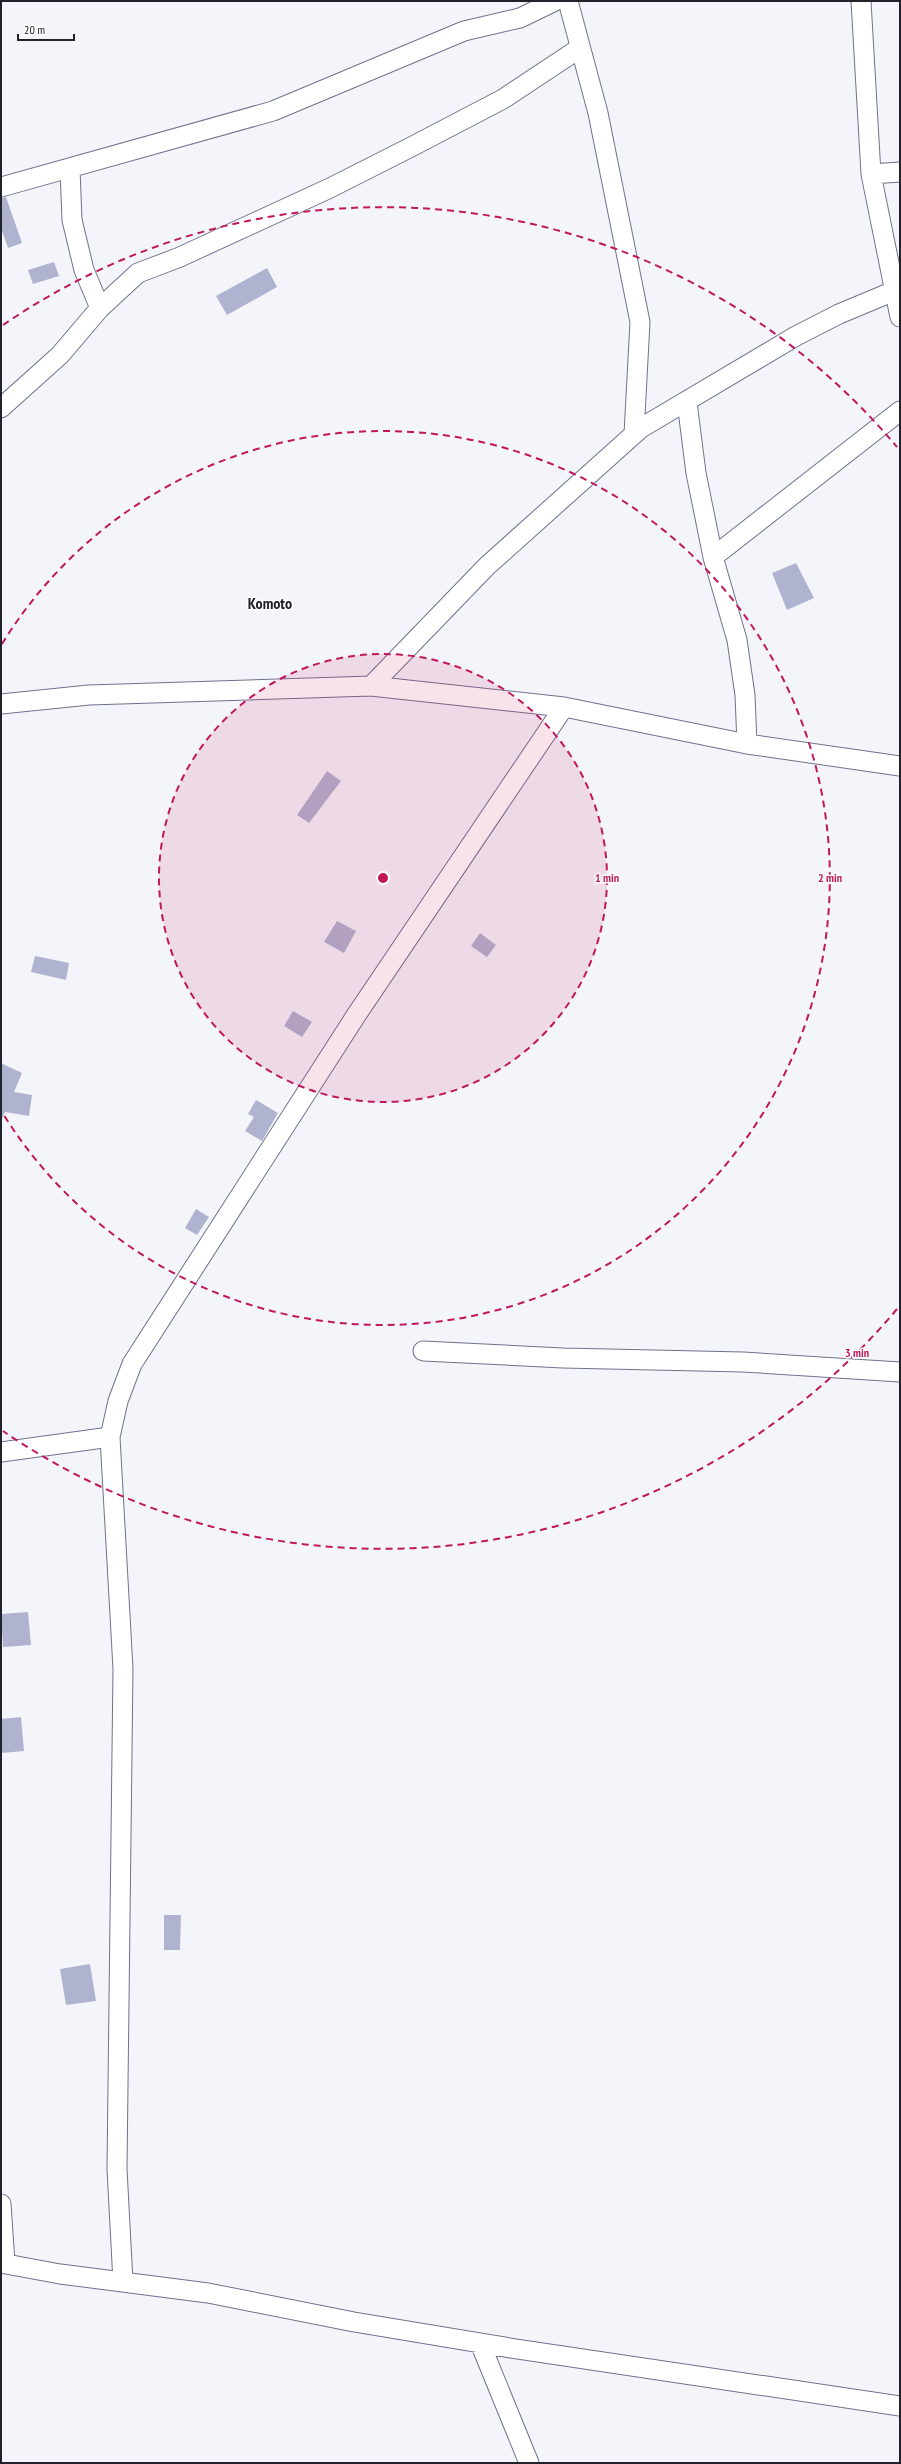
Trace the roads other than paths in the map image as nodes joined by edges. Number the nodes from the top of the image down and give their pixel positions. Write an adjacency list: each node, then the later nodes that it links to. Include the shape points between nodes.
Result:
1 (555, 1): 5 (street, via 520,18 464,31 273,111)
2 (568, 1): 4 (street)
3 (861, 1): 7 (street)
4 (580, 48): 10 (street, via 503,99 413,146 323,191 138,274); 15 (street, via 598,113 640,322)
5 (70, 169): 8 (street); 10 (street, via 72,220 84,270)
6 (900, 172): 7 (street)
7 (871, 174): 9 (street)
8 (1, 187)
9 (894, 291): 11 (street); 12 (street, via 839,314 796,336)
10 (100, 308): 13 (street, via 60,355)
11 (900, 317)
12 (687, 402): 15 (street); 16 (street, via 696,473)
13 (1, 408)
14 (900, 410): 16 (street)
15 (634, 434): 17 (street, via 487,566)
16 (714, 557): 20 (street, via 737,640 745,695)
17 (371, 686): 18 (street, via 89,695); 19 (street)
18 (1, 704)
19 (564, 707): 20 (street); 24 (street, via 355,1017 132,1364 118,1401)
20 (747, 744): 21 (street)
21 (900, 766)
22 (423, 1351): 23 (street, via 563,1358 743,1362)
23 (900, 1372)
24 (110, 1437): 25 (street); 28 (street, via 123,1669 117,2169)
25 (1, 1452)
26 (1, 2204): 27 (street)
27 (3, 2263): 28 (street)
28 (123, 2282): 29 (street, via 208,2293 354,2322)
29 (480, 2343): 30 (street); 31 (street)
30 (900, 2406)
31 (529, 2463)

